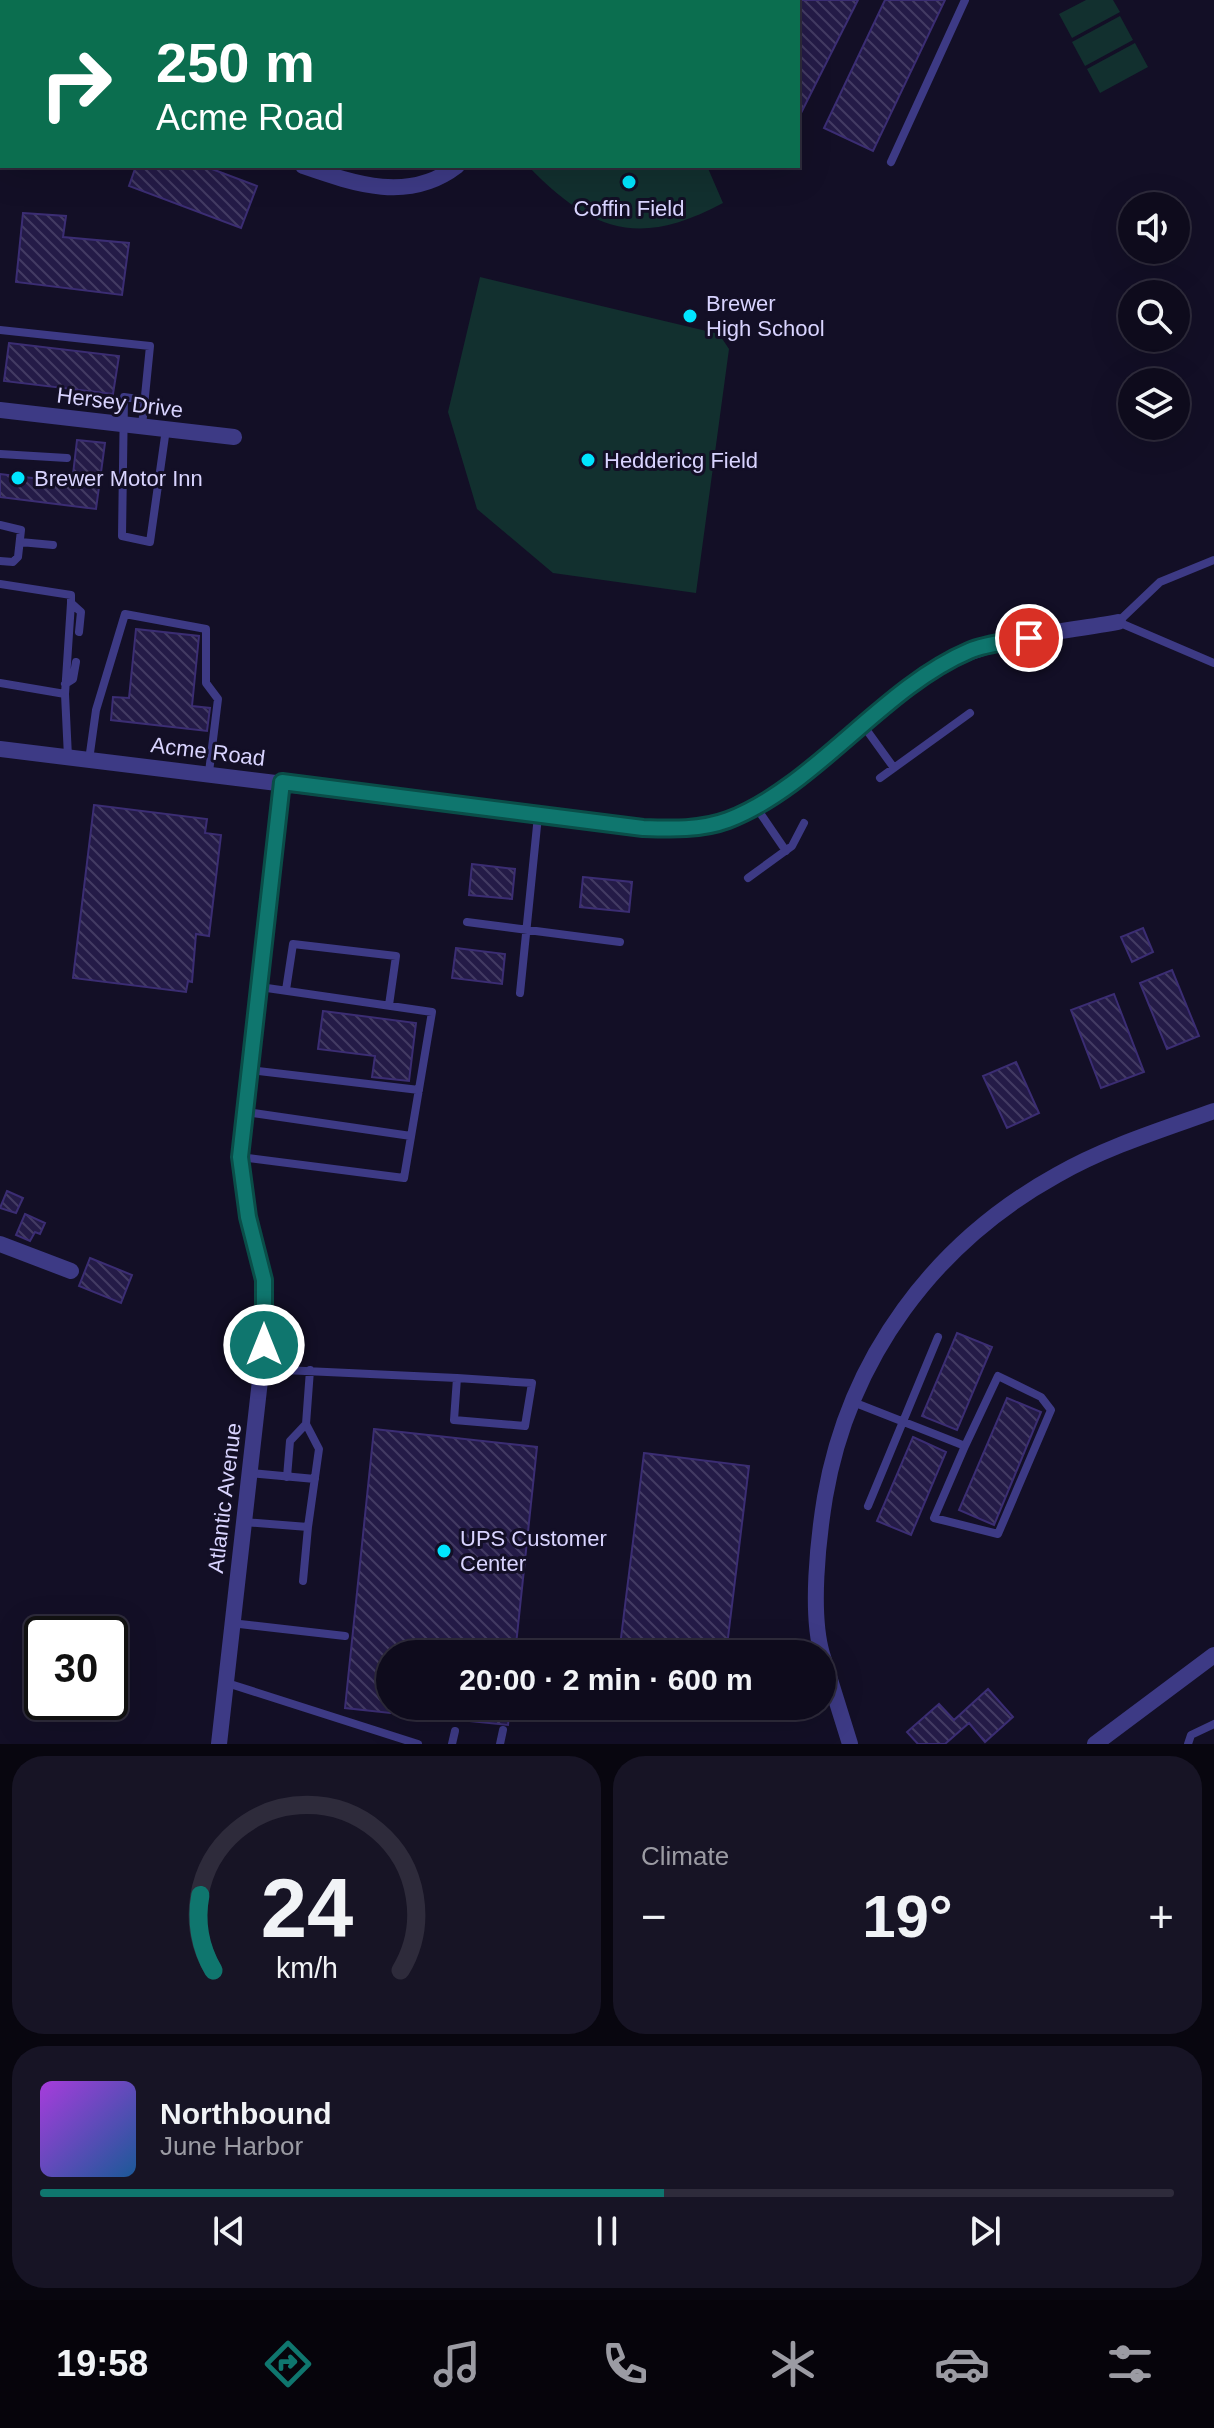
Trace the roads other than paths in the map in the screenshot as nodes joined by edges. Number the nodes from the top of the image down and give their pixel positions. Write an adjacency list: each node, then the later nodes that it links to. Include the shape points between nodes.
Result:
1 (965, 0): 2 (lane)
2 (891, 162)
3 (309, 168): 4 (street, via 379,188 437,181)
4 (454, 168)
5 (0, 330): 6 (lane, via 150,346)
6 (145, 400): 8 (lane, via 124,397); 9 (lane)
7 (0, 410): 8 (street, Hersey Drive)
8 (121, 424): 9 (street, Hersey Drive); 10 (lane, via 122,536 150,542)
9 (142, 426): 10 (street, Hersey Drive)
10 (166, 429): 11 (street, Hersey Drive)
11 (234, 437)
12 (0, 454): 13 (lane)
13 (67, 458)
14 (0, 525): 15 (lane, via 21,530)
15 (20, 542): 16 (lane); 18 (lane, via 13,562)
16 (53, 545)
17 (1214, 560): 21 (lane, via 1160,582)
18 (0, 561)
19 (0, 584): 20 (lane, via 71,595)
20 (71, 603): 22 (lane, via 81,612); 26 (lane)
21 (1118, 622): 24 (lane); 28 (street, Acme Road, via 971,650 937,668)
22 (79, 632)
23 (76, 662): 26 (lane)
24 (1214, 663)
25 (0, 683): 26 (lane)
26 (65, 689): 30 (lane)
27 (970, 713): 32 (lane)
28 (863, 725): 32 (lane); 36 (street, Acme Road)
29 (0, 749): 30 (street, Acme Road)
30 (68, 757): 31 (street, Acme Road)
31 (89, 760): 33 (street, Acme Road); 33 (lane, via 96,710 125,614 206,629 206,683 218,699)
32 (894, 768): 34 (lane)
33 (209, 772): 35 (street, Acme Road)
34 (880, 778)
35 (282, 782): 37 (street, Acme Road); 44 (street, Atlantic Avenue)
36 (756, 807): 37 (street, Acme Road, via 726,821 688,829); 39 (lane)
37 (538, 815): 42 (lane)
38 (804, 823): 39 (lane)
39 (786, 851): 40 (lane)
40 (748, 878)
41 (467, 922): 42 (lane)
42 (527, 930): 43 (lane); 46 (lane)
43 (620, 942)
44 (259, 987): 45 (lane); 48 (street, Atlantic Avenue)
45 (286, 990): 47 (lane); 47 (lane, via 293,944 396,956)
46 (520, 993)
47 (389, 1005): 49 (lane, via 432,1012)
48 (250, 1070): 49 (lane); 51 (street, Atlantic Avenue)
49 (419, 1090): 52 (lane)
50 (1214, 1111): 60 (street, via 1109,1149 1058,1174 971,1232 901,1311)
51 (245, 1112): 52 (lane); 53 (street, Atlantic Avenue)
52 (411, 1136): 53 (lane, via 404,1178)
53 (240, 1157): 57 (street, Atlantic Avenue, via 264,1280)
54 (0, 1244): 55 (street)
55 (71, 1271)
56 (938, 1337): 61 (lane)
57 (261, 1369): 58 (lane); 64 (street, Atlantic Avenue)
58 (310, 1370): 59 (lane); 62 (lane)
59 (457, 1378): 59 (lane, via 454,1420 525,1426 532,1383)
60 (852, 1401): 61 (lane); 73 (street, via 830,1470 819,1532)
61 (903, 1421): 63 (lane); 67 (lane)
62 (306, 1424): 65 (lane, via 290,1441); 66 (lane, via 319,1449)
63 (965, 1446): 63 (lane, via 934,1518 998,1534 1051,1410 1041,1397 998,1376)
64 (249, 1473): 65 (lane); 68 (street, Atlantic Avenue)
65 (287, 1477): 66 (lane)
66 (315, 1479): 69 (lane)
67 (868, 1506)
68 (243, 1522): 69 (lane); 71 (street, Atlantic Avenue)
69 (308, 1527): 70 (lane)
70 (303, 1581)
71 (231, 1623): 72 (lane); 75 (street, Atlantic Avenue)
72 (345, 1636)
73 (821, 1640)
74 (1214, 1655): 85 (street)
75 (227, 1683): 80 (street, Atlantic Avenue); 81 (lane)
76 (836, 1699): 84 (street)
77 (1214, 1724): 86 (lane, via 1191,1735)
78 (503, 1730): 83 (lane)
79 (455, 1731): 82 (lane)
80 (219, 1744)
81 (418, 1744)
82 (452, 1744)
83 (500, 1744)
84 (850, 1744)
85 (1095, 1744)
86 (1188, 1744)

